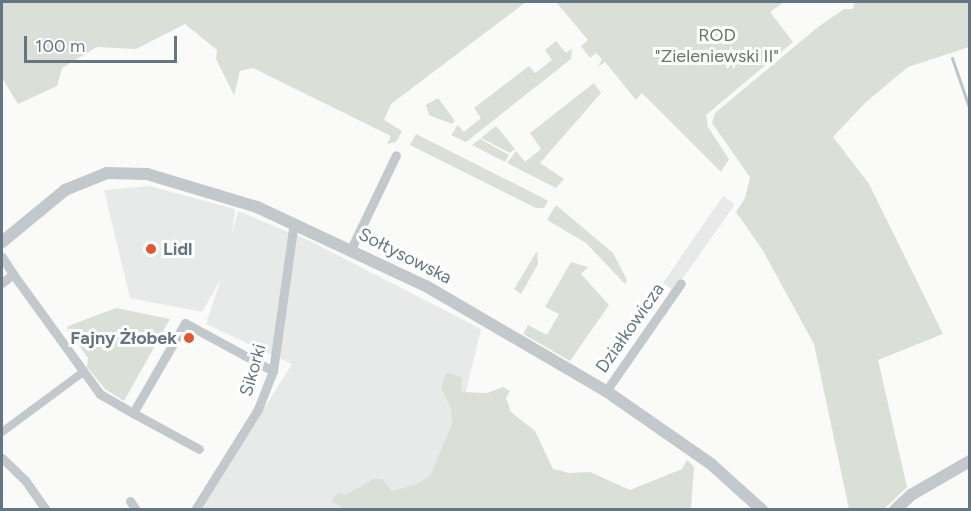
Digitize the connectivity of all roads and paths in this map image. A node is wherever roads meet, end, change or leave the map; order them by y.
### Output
1 (396, 155) dead end
2 (294, 222) junction
3 (2, 242) edge
4 (351, 249) junction
5 (2, 257) edge
6 (13, 274) junction
7 (2, 283) edge
8 (681, 283) dead end
9 (273, 371) junction
10 (83, 372) junction
11 (606, 391) junction
12 (134, 413) junction
13 (2, 432) edge
14 (199, 449) dead end
15 (2, 458) edge
16 (969, 460) edge
17 (130, 501) dead end
18 (46, 510) edge
19 (136, 510) edge
20 (195, 510) edge
21 (762, 510) edge
22 (896, 510) edge

1 - 4 street
2 - 3 street, Sołtysowska
2 - 4 street, Sołtysowska
2 - 9 street, Sikorki
4 - 11 street, Sołtysowska
5 - 6 street
6 - 7 street
6 - 10 street
8 - 11 street, Działkowicza
9 - 12 street
9 - 20 street, Sikorki
10 - 12 street
10 - 13 street
11 - 21 street, Sołtysowska
12 - 14 street
15 - 18 street
16 - 22 street
17 - 19 street

